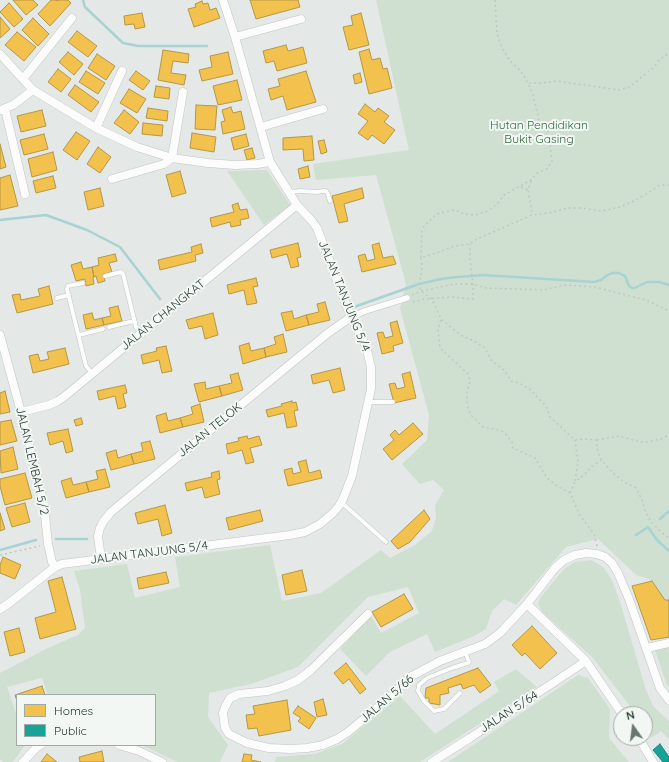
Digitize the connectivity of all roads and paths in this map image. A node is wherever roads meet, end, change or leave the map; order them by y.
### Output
1 (223, 0) edge
2 (494, 0) edge
3 (72, 18) dead end
4 (302, 18) dead end
5 (235, 37) junction
6 (669, 53) edge
7 (0, 54) edge
8 (122, 71) dead end
9 (23, 79) junction
10 (528, 83) junction
11 (33, 90) junction
12 (183, 92) dead end
13 (2, 109) edge
14 (323, 109) dead end
15 (96, 128) junction
16 (261, 128) junction
17 (172, 158) junction
18 (270, 162) junction
19 (112, 179) dead end
20 (531, 180) junction
21 (669, 185) edge
22 (520, 187) junction
23 (528, 190) junction
24 (289, 192) junction
25 (25, 194) dead end
26 (330, 201) dead end
27 (297, 205) junction
28 (532, 215) junction
29 (470, 244) junction
30 (421, 258) junction
31 (105, 276) dead end
32 (83, 282) dead end
33 (473, 284) junction
34 (421, 290) junction
35 (69, 295) junction
36 (57, 298) dead end
37 (407, 298) junction
38 (432, 299) junction
39 (669, 311) edge
40 (351, 317) junction
41 (441, 320) junction
42 (134, 321) junction
43 (109, 327) dead end
44 (103, 329) dead end
45 (140, 333) junction
46 (0, 335) edge
47 (79, 335) junction
48 (2, 353) edge
49 (92, 373) junction
50 (369, 402) junction
51 (393, 402) dead end
52 (21, 412) junction
53 (669, 435) edge
54 (575, 440) junction
55 (596, 440) junction
56 (602, 461) junction
57 (575, 482) junction
58 (570, 493) junction
59 (341, 502) junction
60 (669, 538) edge
61 (386, 542) dead end
62 (48, 544) junction
63 (597, 554) junction
64 (0, 555) edge
65 (101, 559) junction
66 (55, 567) junction
67 (527, 604) junction
68 (0, 608) edge
69 (368, 614) dead end
70 (669, 643) edge
71 (647, 648) junction
72 (465, 652) junction
73 (586, 661) junction
74 (460, 693) dead end
75 (669, 700) edge
76 (617, 706) edge
77 (39, 746) edge
78 (122, 746) edge
79 (644, 746) edge
80 (23, 762) edge
81 (162, 762) edge
82 (432, 762) edge
83 (653, 762) edge

1 - 5 street, JALAN TANJUNG 5/4
2 - 10 path
3 - 9 street
4 - 5 street
5 - 16 street, JALAN TANJUNG 5/4
6 - 10 path
7 - 9 street
8 - 15 street
9 - 11 street
10 - 20 path
11 - 13 street
11 - 15 street
12 - 17 street
13 - 25 street
14 - 16 street
15 - 17 street
16 - 18 street, JALAN TANJUNG 5/4
17 - 18 street
17 - 19 street
18 - 24 street, JALAN TANJUNG 5/4
20 - 22 path
20 - 23 path
21 - 28 path
22 - 23 path
22 - 30 path
23 - 28 path
24 - 26 lane
24 - 27 street, JALAN TANJUNG 5/4
27 - 40 street, JALAN TANJUNG 5/4
27 - 45 street, JALAN CHANGKAT
28 - 29 path
29 - 30 path
29 - 33 path
30 - 34 path
31 - 42 lane
32 - 35 lane
33 - 34 path
33 - 38 path
33 - 39 path
34 - 37 path
34 - 38 path
35 - 36 lane
35 - 47 lane
37 - 38 path
37 - 40 street
38 - 41 path
40 - 50 street, JALAN TANJUNG 5/4
40 - 65 street, JALAN TELOK
41 - 54 path
41 - 58 path
42 - 43 lane
42 - 45 lane
44 - 47 lane
45 - 49 street, JALAN CHANGKAT
46 - 48 street, JALAN LEMBAH 5/2
47 - 49 lane
48 - 52 street, JALAN LEMBAH 5/2
49 - 52 street, JALAN CHANGKAT
50 - 51 lane
50 - 59 street, JALAN TANJUNG 5/4
52 - 62 street, JALAN LEMBAH 5/2
53 - 55 path
54 - 55 path
54 - 57 path
55 - 56 path
56 - 57 path
56 - 60 path
57 - 58 path
58 - 63 path
59 - 61 lane
59 - 65 street, JALAN TANJUNG 5/4
62 - 64 path
62 - 66 street, JALAN LEMBAH 5/2
63 - 67 street, JALAN 5/66
63 - 71 street
65 - 66 street, JALAN TANJUNG 5/4
66 - 68 street
67 - 72 street, JALAN 5/66
67 - 73 street
69 - 72 street, JALAN 5/66
70 - 71 street
71 - 75 street
72 - 74 lane
73 - 76 street
73 - 82 street, JALAN 5/64
77 - 80 street
78 - 81 street
79 - 83 street

